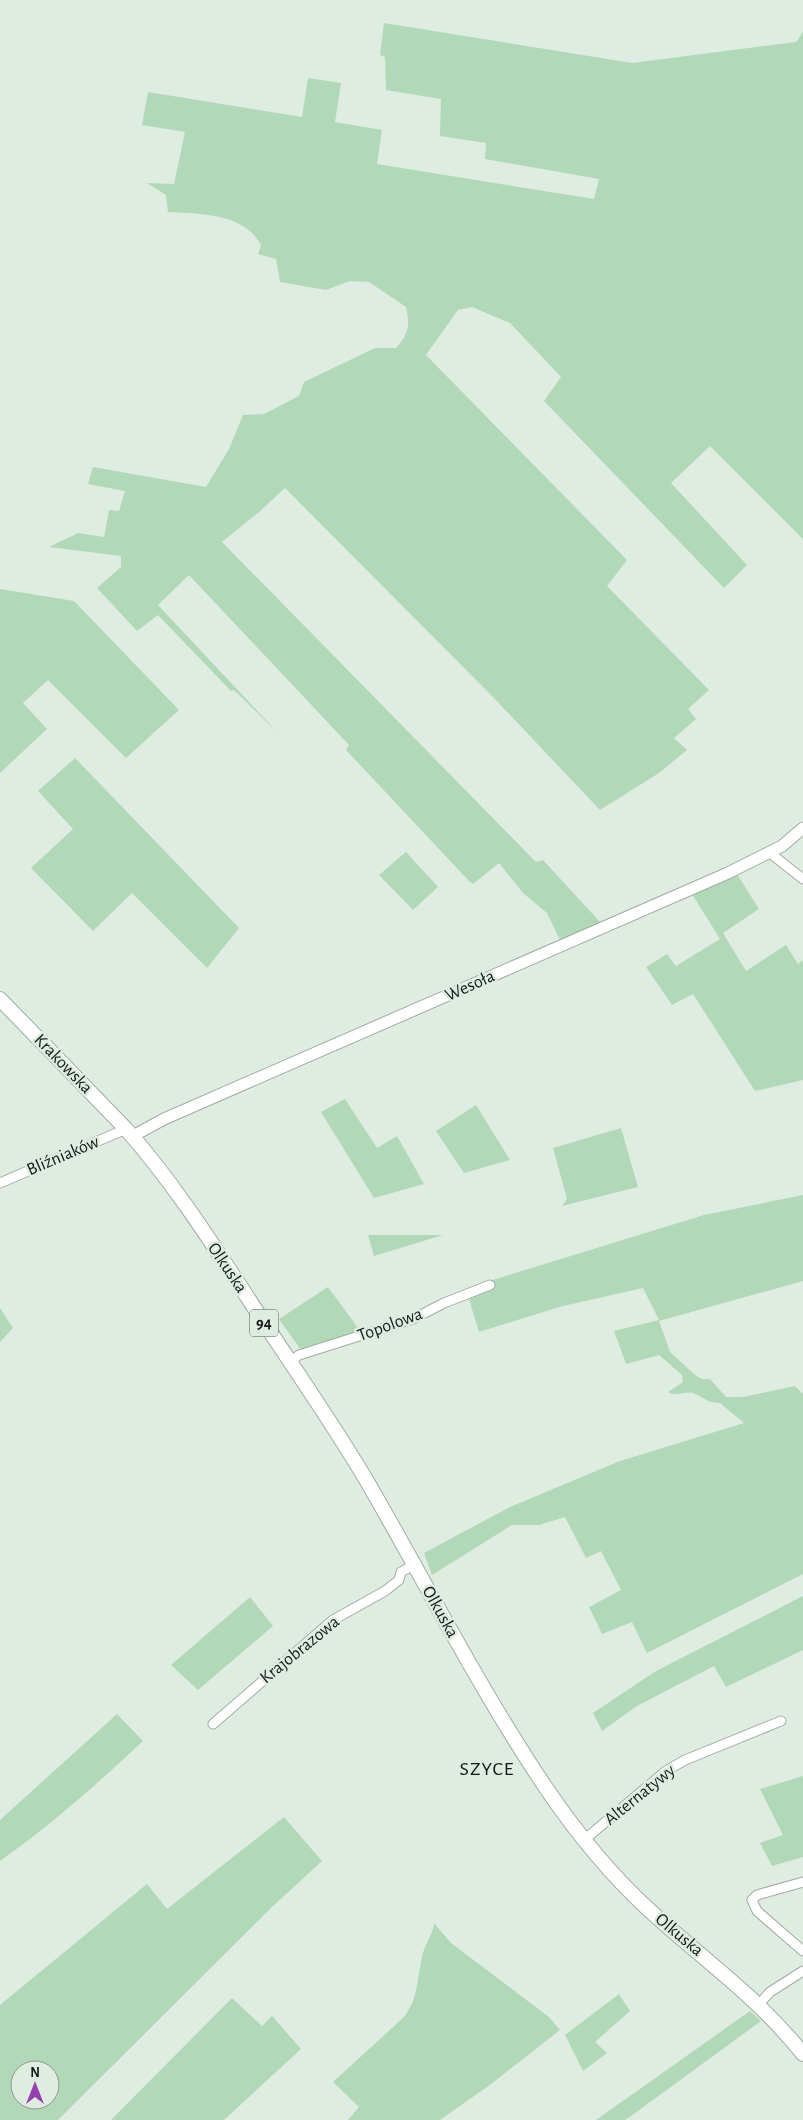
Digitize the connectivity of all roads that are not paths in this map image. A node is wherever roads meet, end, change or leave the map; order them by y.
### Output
1 (803, 828) edge
2 (770, 853) junction
3 (803, 879) edge
4 (0, 999) edge
5 (129, 1133) junction
6 (0, 1183) edge
7 (490, 1285) dead end
8 (290, 1362) junction
9 (414, 1566) junction
10 (782, 1721) dead end
11 (213, 1724) dead end
12 (584, 1840) junction
13 (803, 1882) edge
14 (803, 1951) edge
15 (803, 1971) edge
16 (759, 2004) junction
17 (803, 2054) edge

1 - 2 street, Wesoła
2 - 3 street
2 - 5 street, Wesoła
4 - 5 main road, Krakowska / 94
5 - 6 street, Bliźniaków
5 - 8 main road, Olkuska / 94
7 - 8 street, Topolowa
8 - 9 main road, Olkuska / 94
9 - 11 street, Krajobrazowa
9 - 12 main road, Olkuska / 94
10 - 12 street, Alternatywy
12 - 16 main road, Olkuska / 94
13 - 14 street
15 - 16 street
16 - 17 main road, Olkuska / 94

